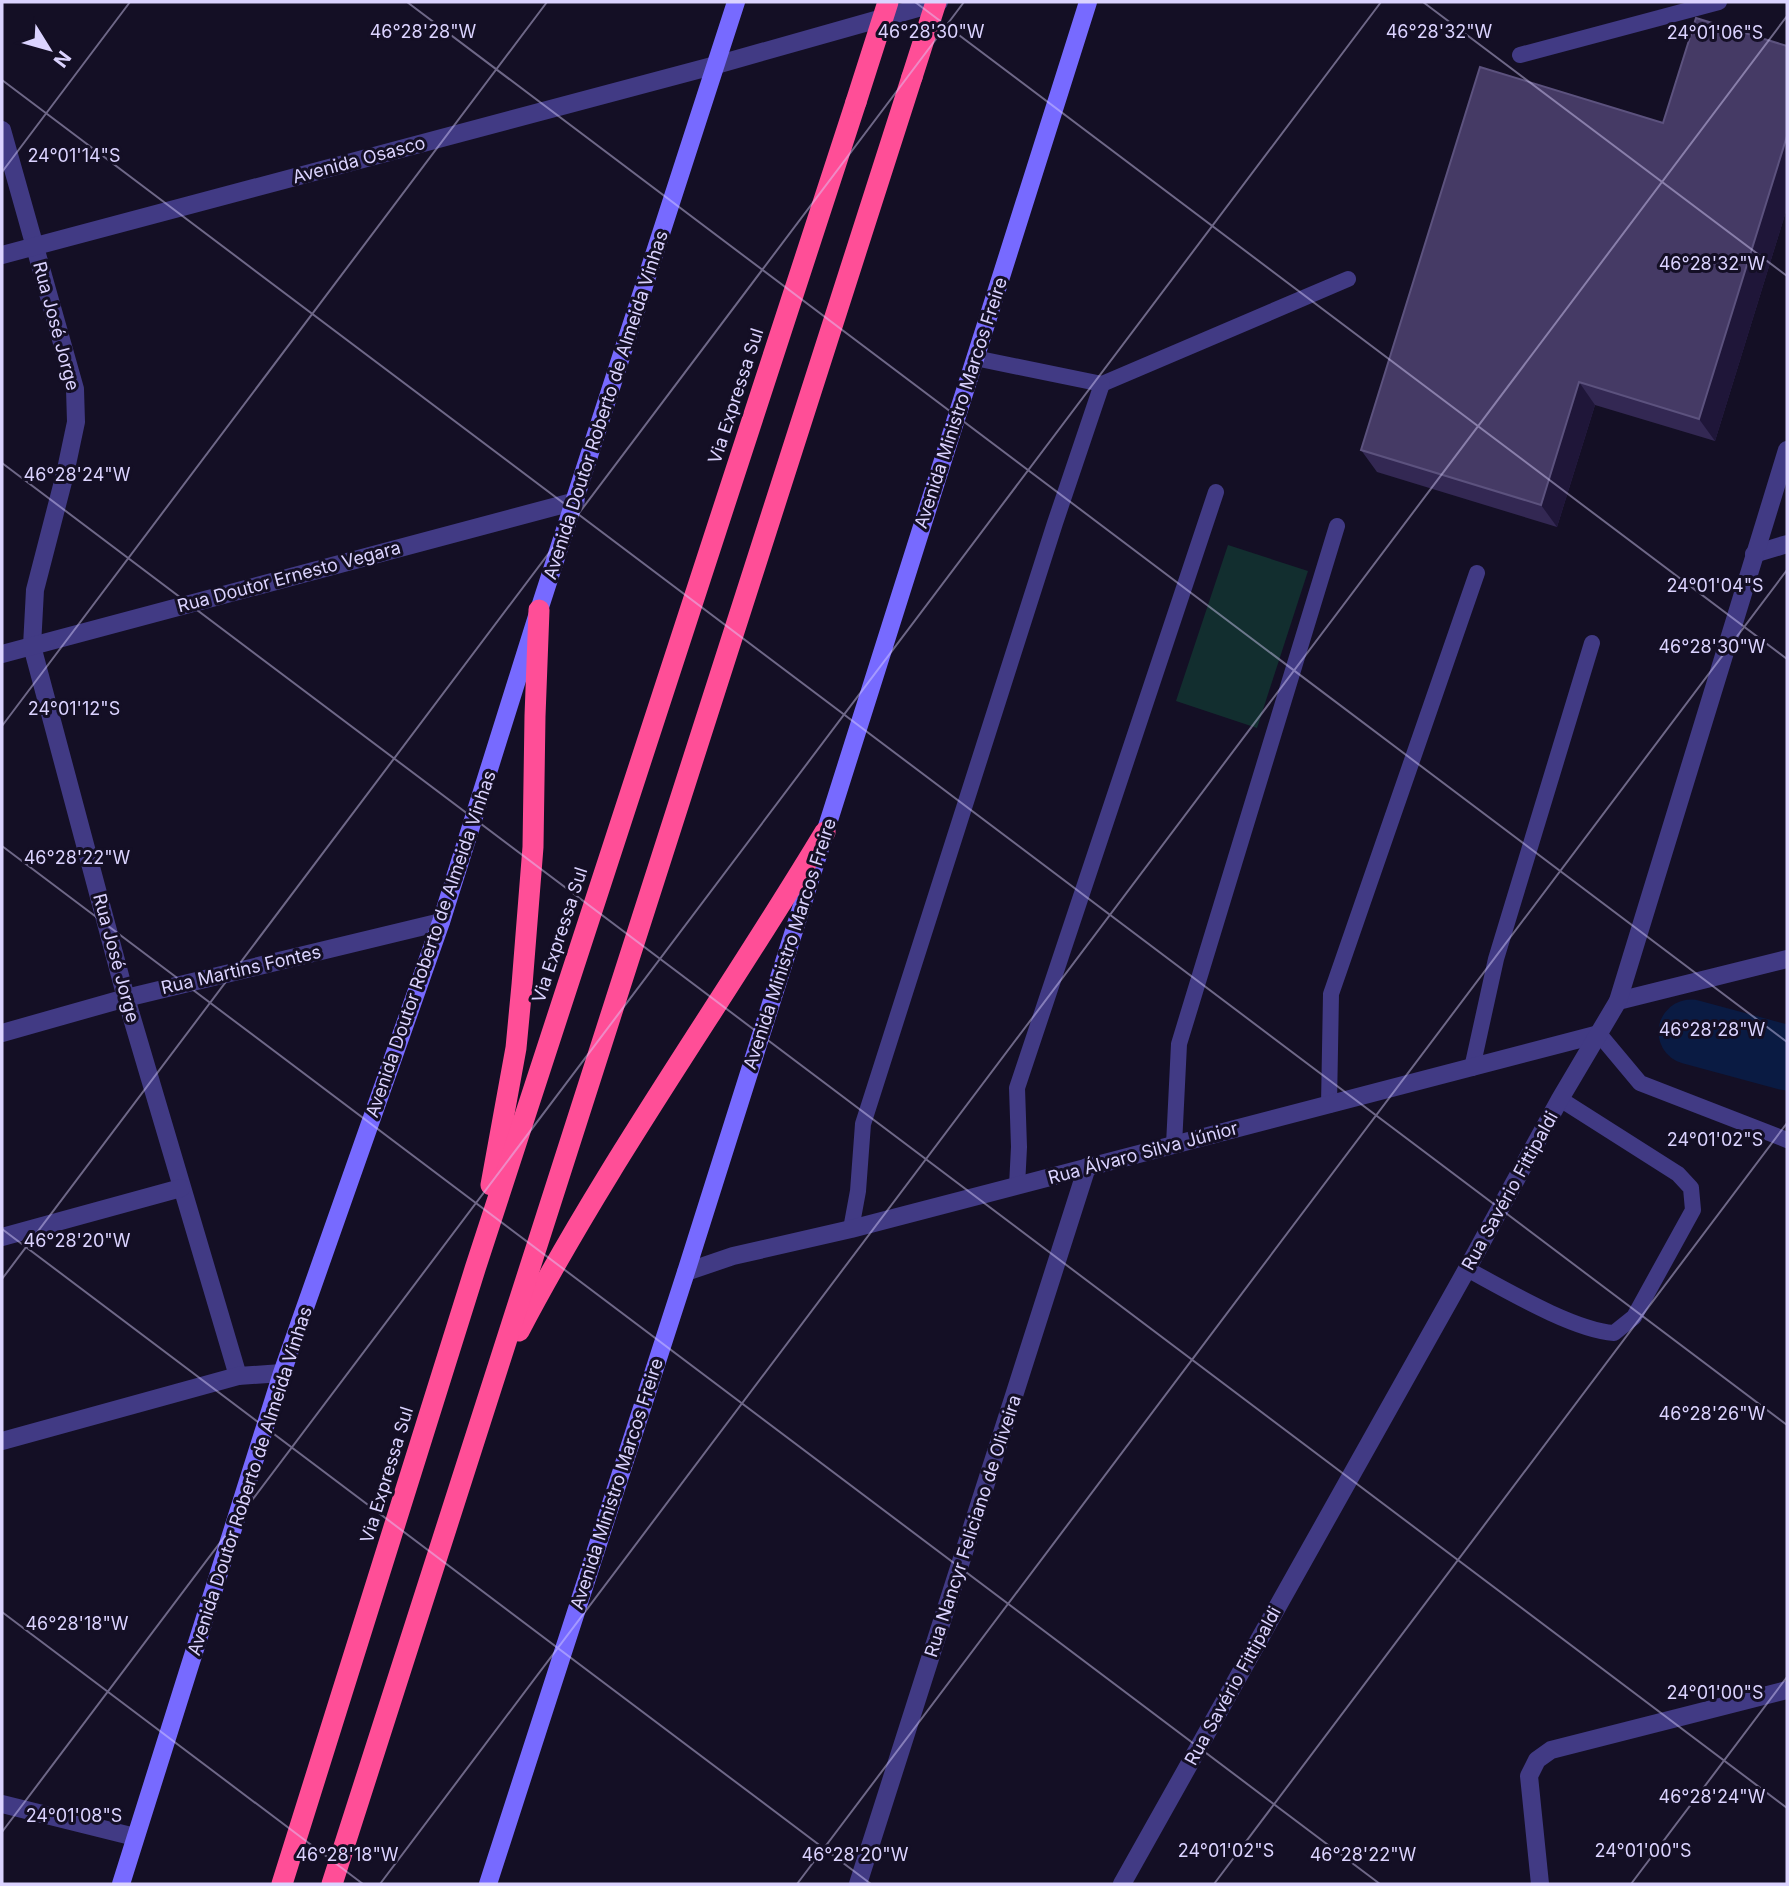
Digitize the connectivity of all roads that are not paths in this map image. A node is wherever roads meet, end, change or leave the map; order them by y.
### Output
1 (736, 2) edge
2 (888, 2) edge
3 (937, 2) edge
4 (1088, 2) edge
5 (1719, 2) edge
6 (1520, 55) dead end
7 (716, 65) junction
8 (2, 130) edge
9 (35, 247) junction
10 (2, 255) edge
11 (1348, 279) dead end
12 (975, 358) junction
13 (1102, 384) junction
14 (1787, 450) edge
15 (1216, 492) dead end
16 (576, 501) junction
17 (1337, 526) dead end
18 (1787, 544) edge
19 (1754, 554) junction
20 (1477, 573) dead end
21 (540, 610) junction
22 (1592, 643) dead end
23 (32, 646) junction
24 (2, 654) edge
25 (825, 832) junction
26 (442, 922) junction
27 (1787, 959) edge
28 (125, 998) junction
29 (1618, 1001) junction
30 (2, 1033) edge
31 (1599, 1034) junction
32 (1472, 1068) junction
33 (1560, 1099) junction
34 (1329, 1105) junction
35 (1787, 1140) edge
36 (1174, 1145) junction
37 (1087, 1167) junction
38 (1017, 1186) junction
39 (181, 1188) junction
40 (851, 1229) junction
41 (2, 1237) edge
42 (475, 1269) junction
43 (1467, 1269) junction
44 (686, 1272) junction
45 (282, 1374) junction
46 (239, 1376) junction
47 (492, 1382) junction
48 (2, 1441) edge
49 (1787, 1690) edge
50 (2, 1804) edge
51 (135, 1837) junction
52 (121, 1884) edge
53 (282, 1884) edge
54 (332, 1884) edge
55 (488, 1884) edge
56 (858, 1884) edge
57 (1122, 1884) edge
58 (1540, 1884) edge

1 - 7 main road, Avenida Doutor Roberto de Almeida Vinhas
2 - 42 highway, Via Expressa Sul, bridge
3 - 7 street, Avenida Osasco
3 - 47 highway, bridge
4 - 12 main road, Avenida Ministro Marcos Freire
5 - 6 lane
7 - 9 street, Avenida Osasco
7 - 16 main road, Avenida Doutor Roberto de Almeida Vinhas
8 - 9 street, Rua José Jorge
9 - 10 street, Avenida Osasco
9 - 23 street, Rua José Jorge
11 - 13 lane
12 - 13 lane
12 - 25 main road, Avenida Ministro Marcos Freire
13 - 40 lane
14 - 19 street, Rua Savério Fittipaldi
15 - 38 lane
16 - 21 main road, Avenida Doutor Roberto de Almeida Vinhas
16 - 23 street, Rua Doutor Ernesto Vegara
17 - 36 lane
18 - 19 street
19 - 29 street, Rua Savério Fittipaldi
20 - 34 lane
21 - 26 main road, Avenida Doutor Roberto de Almeida Vinhas
21 - 42 highway
22 - 32 lane
23 - 24 street, Rua Doutor Ernesto Vegara
23 - 28 street, Rua José Jorge
25 - 44 main road, Avenida Ministro Marcos Freire
25 - 47 highway
26 - 28 street, Rua Martins Fontes
26 - 45 main road, Avenida Doutor Roberto de Almeida Vinhas
27 - 29 street
28 - 30 street, Rua Martins Fontes
28 - 39 street, Rua José Jorge
29 - 31 street, Rua Savério Fittipaldi
31 - 32 street, Rua Álvaro Silva Júnior
31 - 33 street, Rua Savério Fittipaldi
31 - 35 lane
32 - 34 street, Rua Álvaro Silva Júnior
33 - 43 street, Rua Savério Fittipaldi
33 - 43 lane
34 - 36 street, Rua Álvaro Silva Júnior
36 - 37 street, Rua Álvaro Silva Júnior
37 - 38 street, Rua Álvaro Silva Júnior
37 - 56 street, Rua Nancyr Feliciano de Oliveira
38 - 40 street, Rua Álvaro Silva Júnior
39 - 41 street
39 - 46 street, Rua José Jorge
40 - 44 street, Rua Álvaro Silva Júnior
42 - 53 highway, Via Expressa Sul
43 - 57 street, Rua Savério Fittipaldi
44 - 55 main road, Avenida Ministro Marcos Freire
45 - 46 street
45 - 51 main road, Avenida Doutor Roberto de Almeida Vinhas
46 - 48 street
47 - 54 highway
49 - 58 street
50 - 51 street
51 - 52 main road, Avenida Doutor Roberto de Almeida Vinhas

